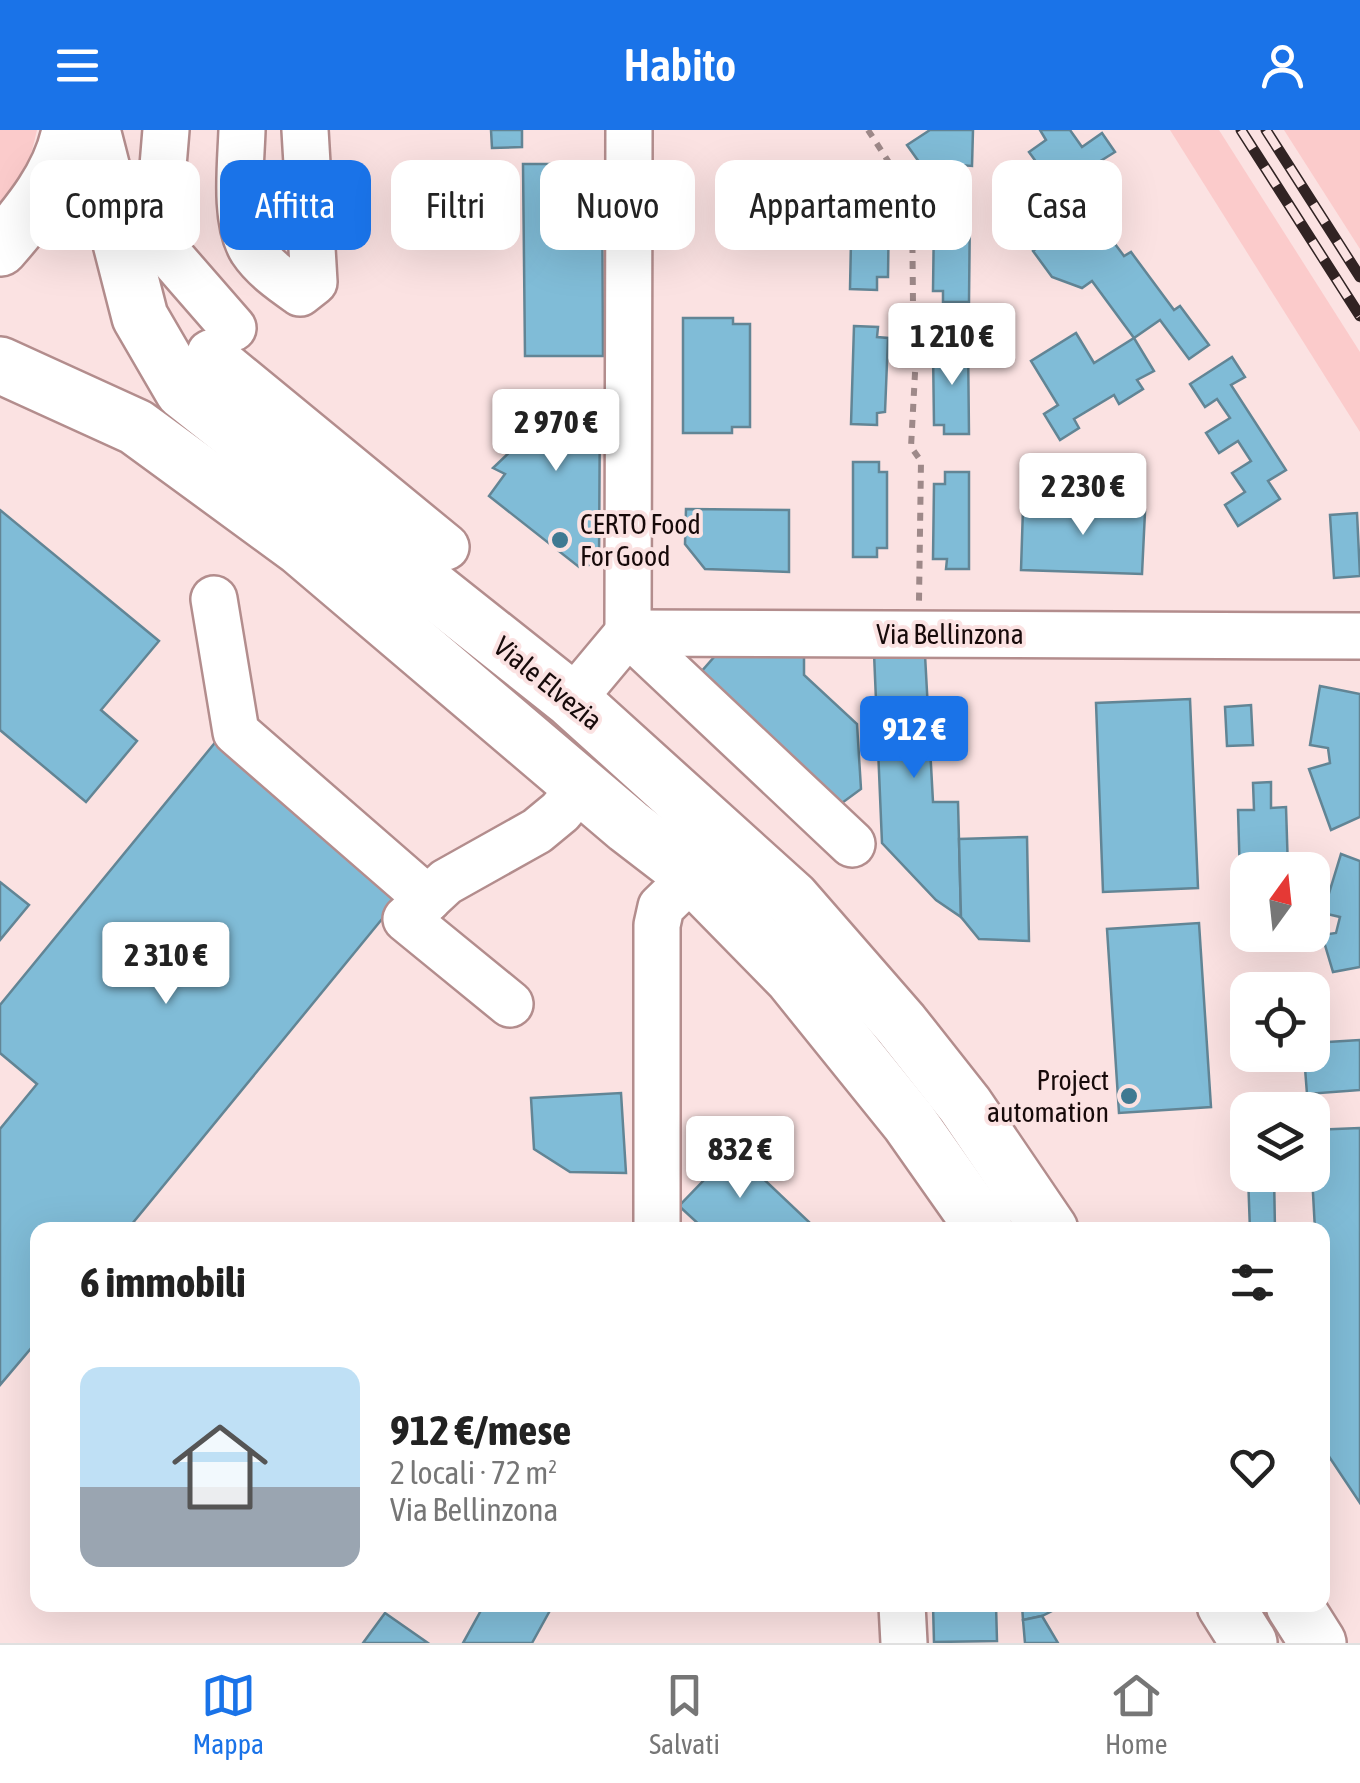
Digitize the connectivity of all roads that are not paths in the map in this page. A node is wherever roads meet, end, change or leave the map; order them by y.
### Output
1 (70, 130) edge
2 (92, 130) edge
3 (166, 130) edge
4 (242, 130) edge
5 (305, 130) edge
6 (629, 130) edge
7 (0, 248) edge
8 (278, 278) junction
9 (206, 352) junction
10 (8, 375) edge
11 (446, 546) dead end
12 (214, 599) dead end
13 (628, 632) junction
14 (1360, 636) edge
15 (572, 700) junction
16 (584, 785) junction
17 (852, 844) dead end
18 (694, 876) junction
19 (428, 898) junction
20 (510, 1004) dead end
21 (657, 1222) edge
22 (979, 1222) edge
23 (1045, 1222) edge
24 (902, 1612) edge
25 (1229, 1612) edge
26 (1298, 1612) edge
27 (904, 1643) edge
28 (1248, 1643) edge
29 (1318, 1643) edge

1 - 7 main road
2 - 9 main road, Viale Elvezia
3 - 9 street
4 - 8 street
5 - 8 street
6 - 13 street
8 - 9 street
9 - 11 street
9 - 15 main road, Viale Elvezia
10 - 16 main road, Viale Elvezia
12 - 19 street
13 - 14 street, Via Bellinzona
13 - 15 street
13 - 17 street
15 - 23 main road, Viale Elvezia
16 - 18 main road, Viale Elvezia
16 - 19 street
18 - 21 street
18 - 22 main road, Viale Elvezia
19 - 20 street
24 - 27 street
25 - 28 main road
26 - 29 main road

